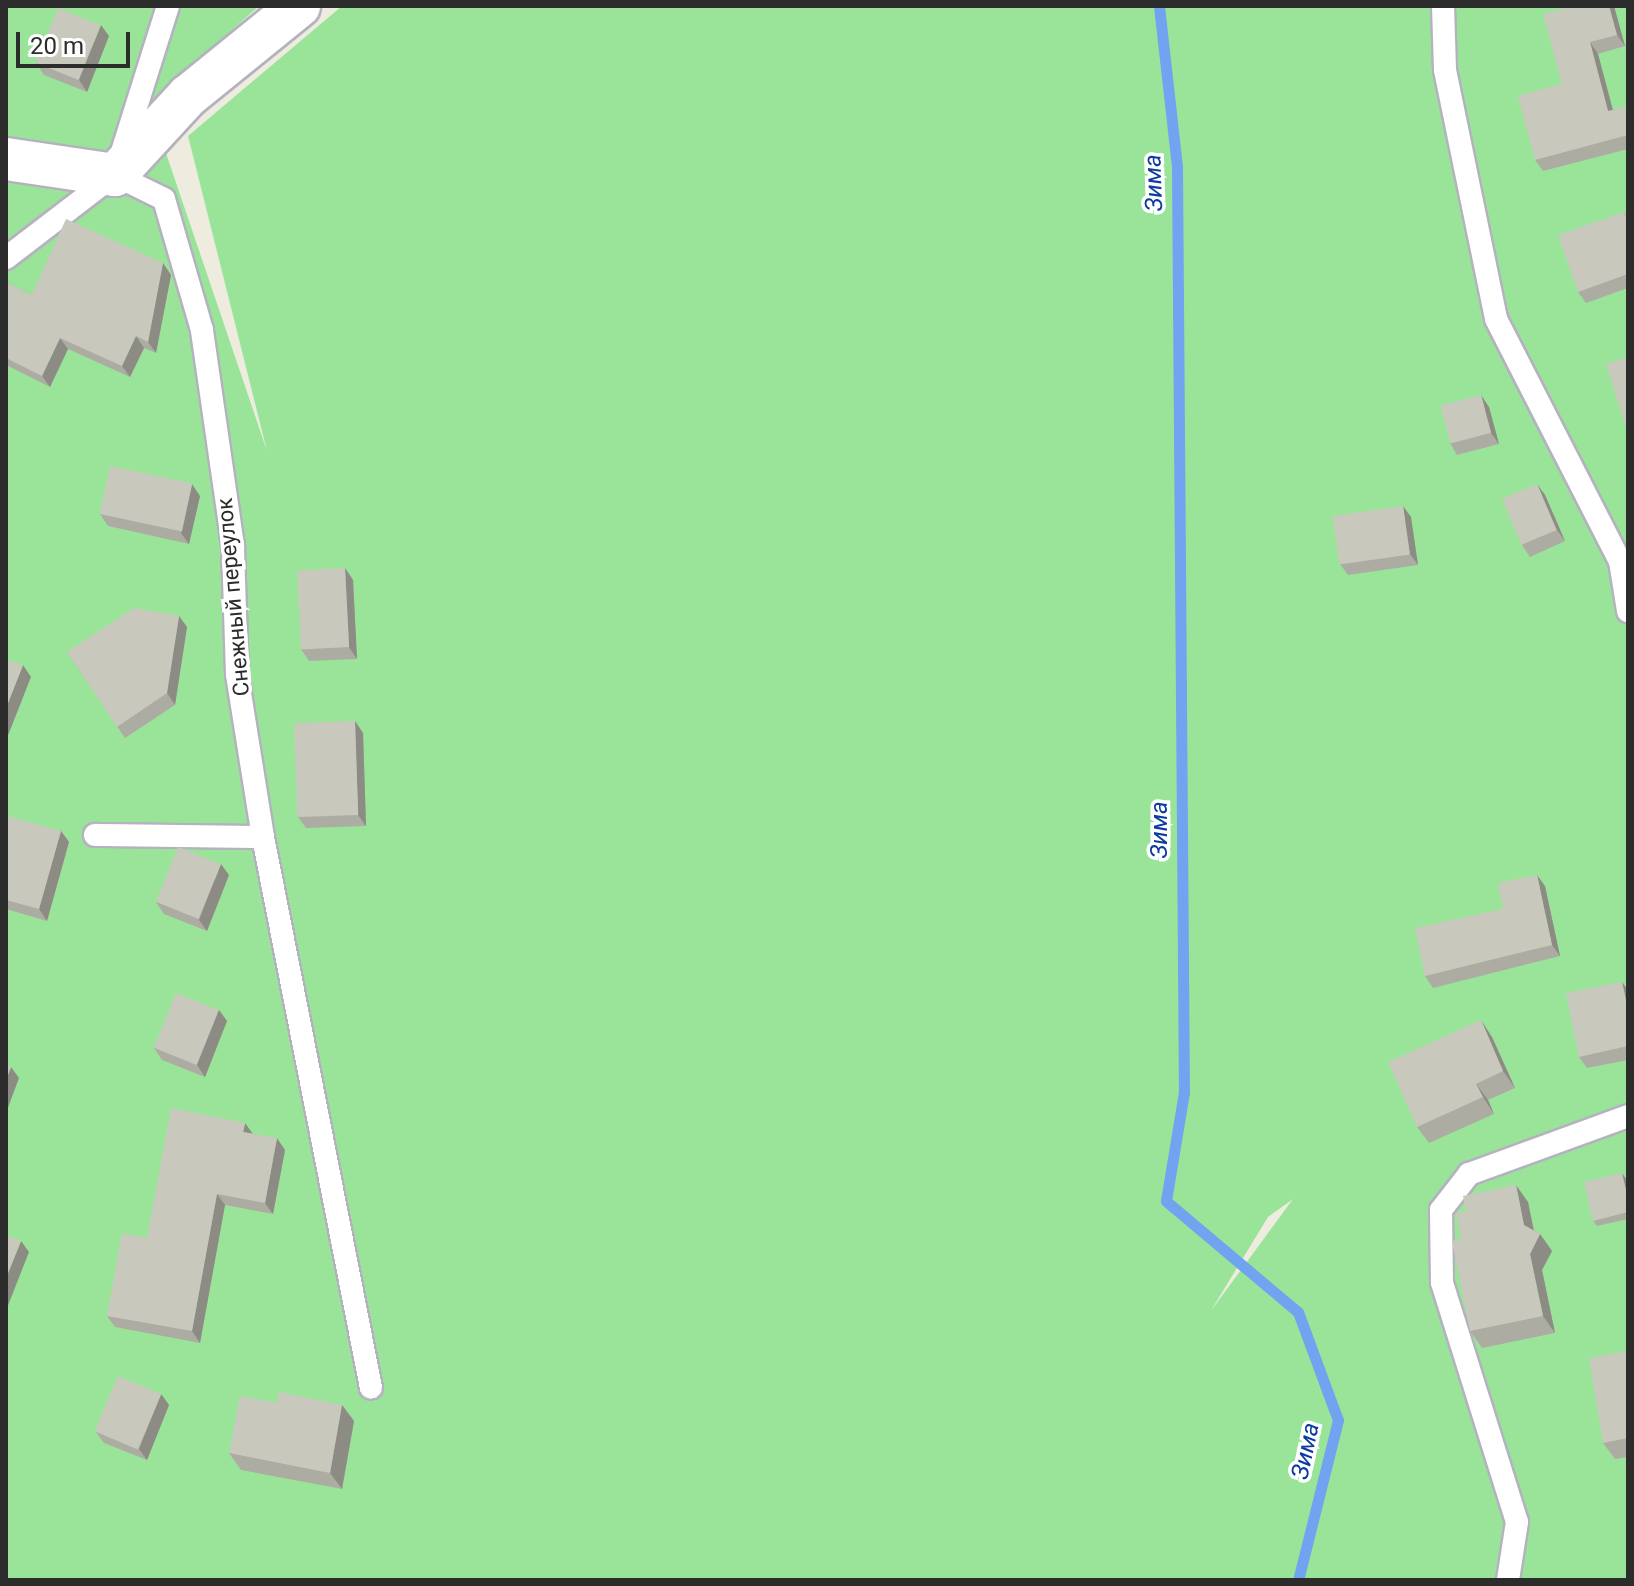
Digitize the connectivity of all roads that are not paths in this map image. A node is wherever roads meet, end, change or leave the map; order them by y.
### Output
1 (168, 6) edge
2 (299, 6) edge
3 (1443, 6) edge
4 (6, 159) edge
5 (115, 175) junction
6 (6, 258) edge
7 (1628, 611) edge
8 (95, 835) dead end
9 (263, 837) junction
10 (1628, 1116) edge
11 (371, 1388) dead end
12 (1508, 1580) edge

1 - 5 lane
2 - 5 street
3 - 7 lane
4 - 5 street
5 - 6 lane
5 - 9 lane, Снежный переулок
8 - 9 lane
9 - 11 lane, Снежный переулок
10 - 12 lane

